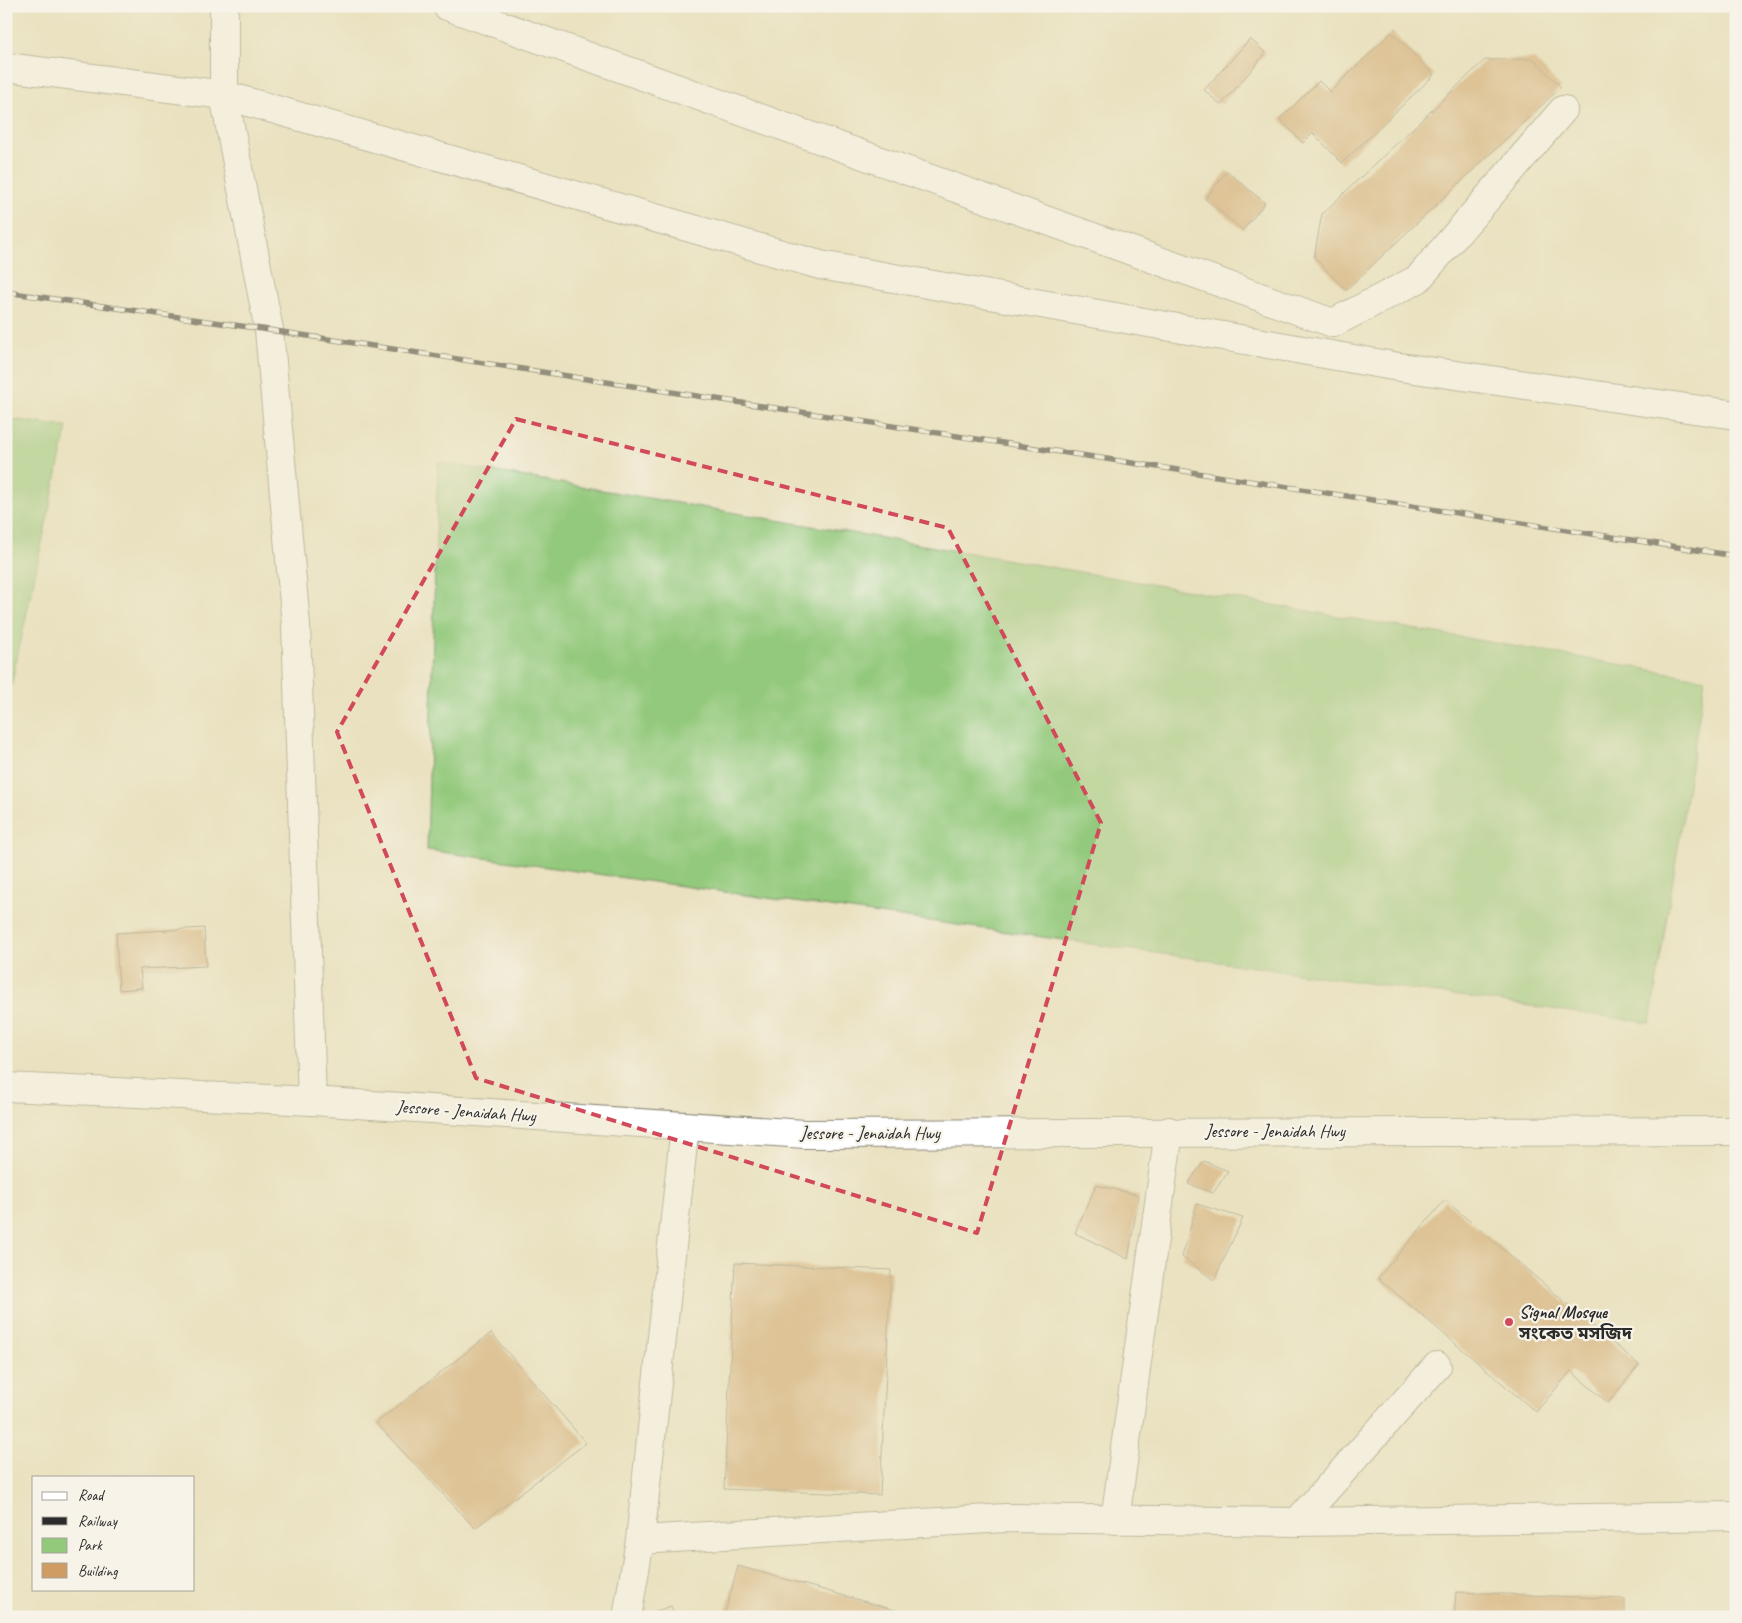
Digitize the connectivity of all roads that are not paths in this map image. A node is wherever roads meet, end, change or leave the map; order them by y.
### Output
1 (224, 6) edge
2 (447, 6) edge
3 (6, 67) edge
4 (224, 95) junction
5 (1563, 110) dead end
6 (1736, 416) edge
7 (6, 1087) edge
8 (312, 1100) junction
9 (685, 1126) junction
10 (1169, 1131) junction
11 (1736, 1131) edge
12 (1436, 1366) dead end
13 (1736, 1516) edge
14 (1115, 1520) junction
15 (1297, 1522) junction
16 (640, 1540) junction
17 (627, 1617) edge

1 - 4 main road
2 - 5 main road
3 - 4 main road
4 - 6 main road
4 - 8 main road
7 - 8 main road, Jessore - Jenaidah Hwy
8 - 9 main road, Jessore - Jenaidah Hwy
9 - 10 main road, Jessore - Jenaidah Hwy
9 - 16 main road
10 - 11 main road, Jessore - Jenaidah Hwy
10 - 14 main road
12 - 15 main road
13 - 15 main road
14 - 15 main road
14 - 16 main road
16 - 17 main road

